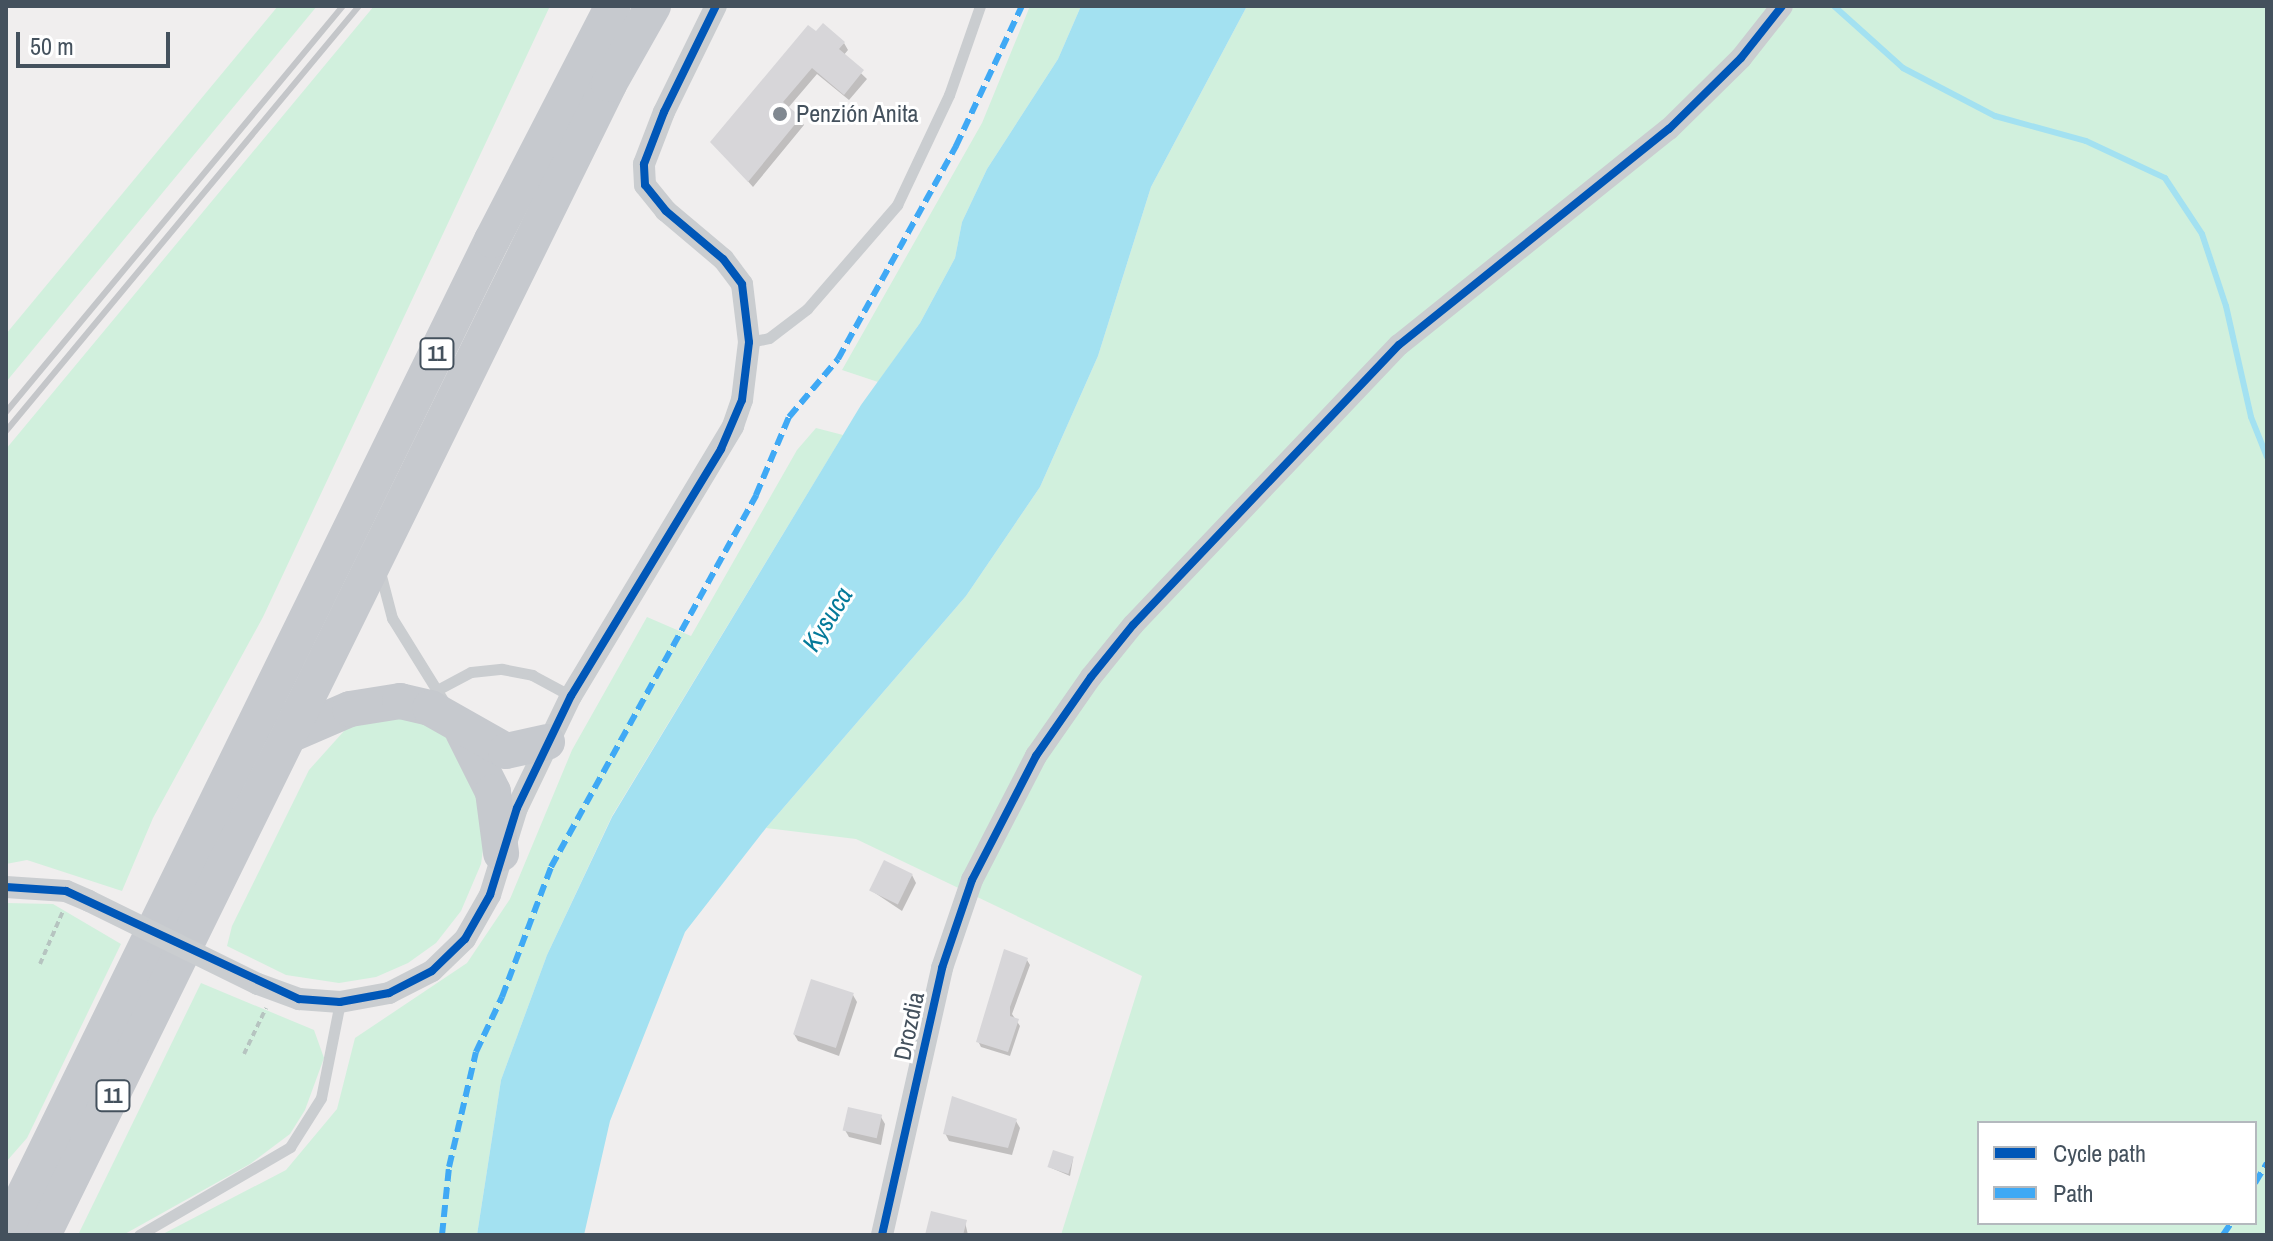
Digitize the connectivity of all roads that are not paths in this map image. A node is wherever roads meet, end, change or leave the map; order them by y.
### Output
1 (613, 6) edge
2 (653, 6) edge
3 (716, 6) edge
4 (980, 6) edge
5 (1782, 6) edge
6 (749, 342) junction
7 (378, 556) junction
8 (437, 690) junction
9 (571, 696) junction
10 (462, 730) junction
11 (292, 734) junction
12 (547, 742) junction
13 (501, 853) junction
14 (6, 887) edge
15 (340, 1002) junction
16 (49, 1149) junction
17 (6, 1174) edge
18 (6, 1232) edge
19 (43, 1235) edge
20 (139, 1235) edge
21 (882, 1235) edge

1 - 16 main road, 11
2 - 7 main road, 11
3 - 6 street
4 - 6 lane
5 - 21 street, Drozdia
6 - 9 street
7 - 8 lane
7 - 11 main road, 11
8 - 9 lane
8 - 10 lane
9 - 12 street
10 - 11 main road
10 - 12 main road
10 - 13 main road
11 - 19 main road, 11
12 - 13 street
13 - 15 street
14 - 15 street, bridge
15 - 20 lane
16 - 17 main road
16 - 18 main road, 11

